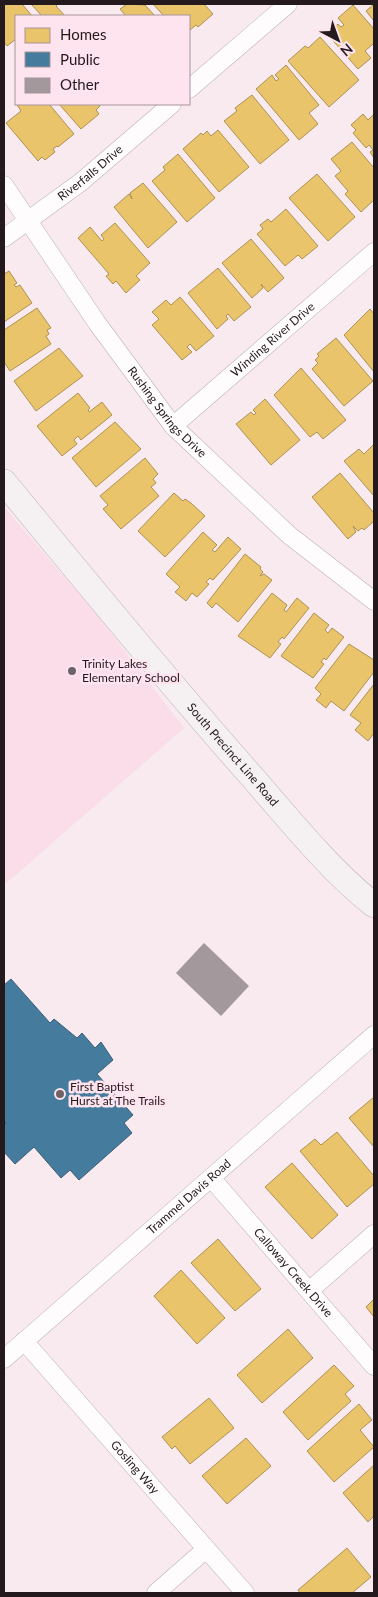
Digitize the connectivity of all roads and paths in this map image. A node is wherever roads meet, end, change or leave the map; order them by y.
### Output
1 (288, 4) edge
2 (190, 88) edge
3 (171, 105) edge
4 (4, 185) edge
5 (28, 221) junction
6 (4, 238) edge
7 (374, 252) edge
8 (174, 426) junction
9 (4, 482) edge
10 (372, 595) edge
11 (374, 904) edge
12 (374, 1035) edge
13 (212, 1179) junction
14 (374, 1234) edge
15 (309, 1291) junction
16 (24, 1342) junction
17 (4, 1359) edge
18 (374, 1366) edge
19 (206, 1549) junction
20 (156, 1593) edge
21 (245, 1593) edge

1 - 2 street
3 - 5 street, Riverfalls Drive
4 - 5 street, Rushing Springs Drive
5 - 6 street, Riverfalls Drive
5 - 8 street, Rushing Springs Drive
7 - 8 street, Winding River Drive
8 - 10 street, Rushing Springs Drive
9 - 11 main road, South Precinct Line Road
12 - 13 street, Trammel Davis Road
13 - 15 street, Calloway Creek Drive
13 - 16 street, Trammel Davis Road
14 - 15 street
15 - 18 street, Calloway Creek Drive
16 - 17 street, Trammel Davis Road
16 - 19 street, Gosling Way
19 - 20 street
19 - 21 street, Gosling Way

